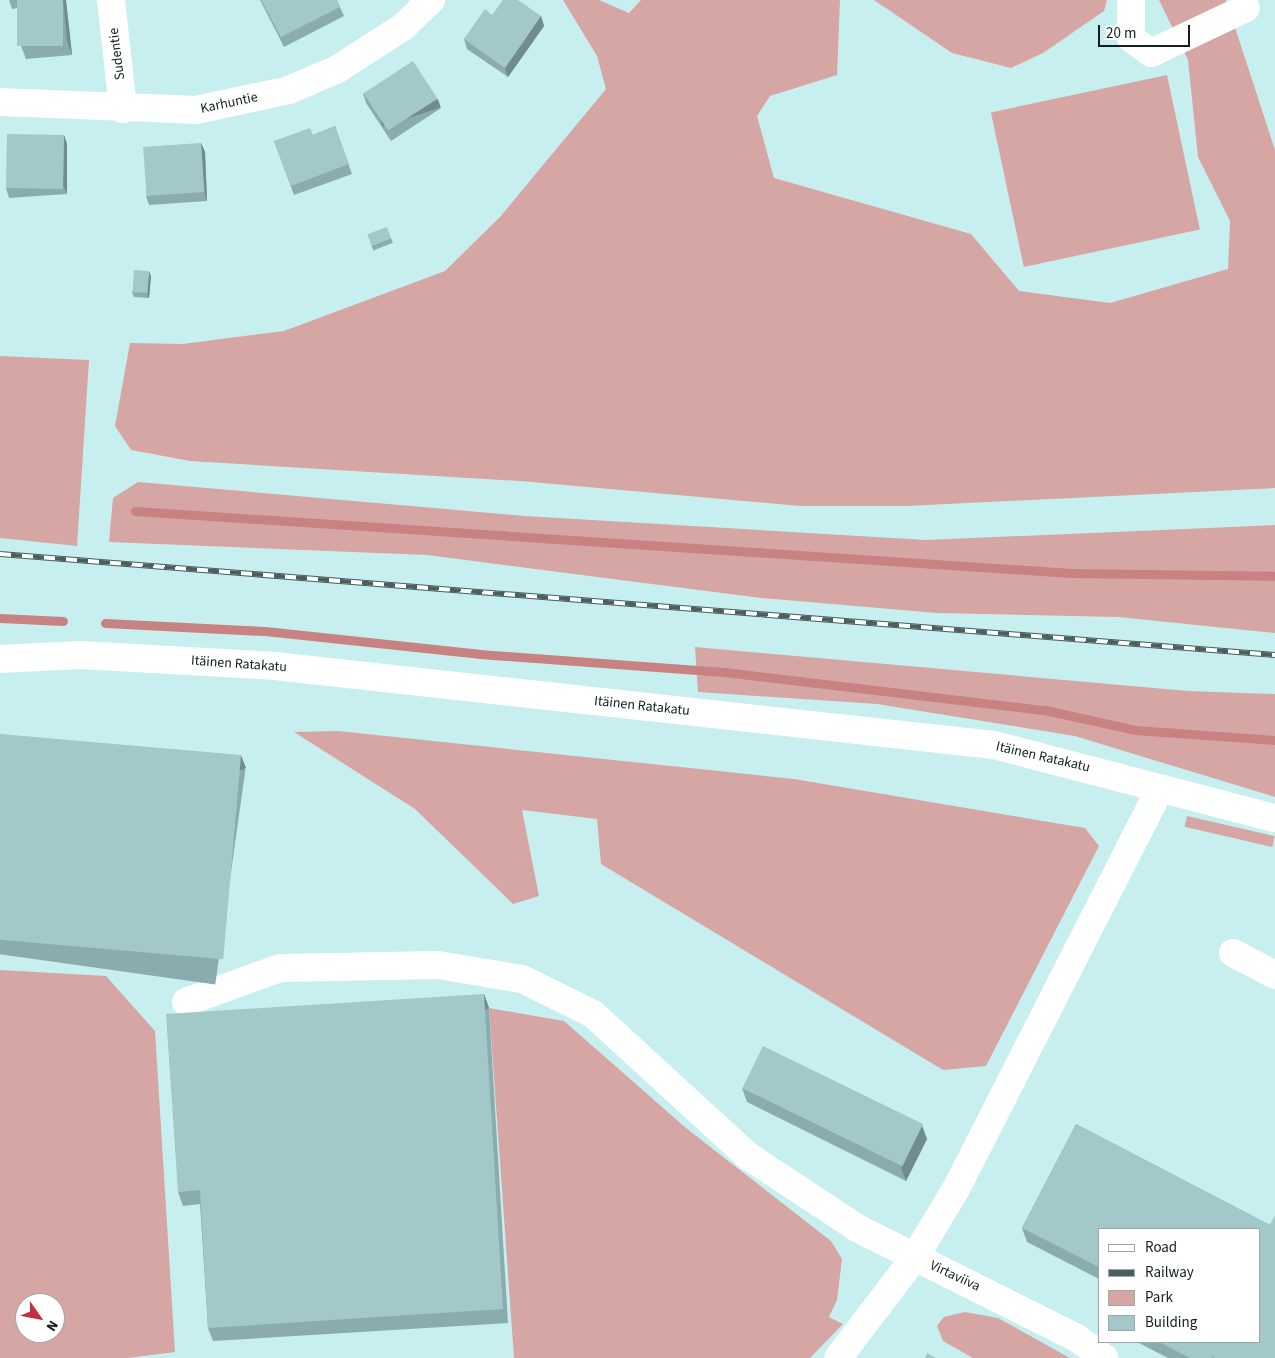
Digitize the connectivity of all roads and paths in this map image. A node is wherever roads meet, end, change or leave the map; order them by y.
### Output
1 (111, 0) edge
2 (430, 0) edge
3 (1131, 0) edge
4 (1246, 8) dead end
5 (0, 102) edge
6 (123, 109) junction
7 (0, 659) edge
8 (1160, 788) junction
9 (1275, 818) edge
10 (1233, 953) dead end
11 (1275, 975) edge
12 (186, 1002) dead end
13 (915, 1257) junction
14 (838, 1358) edge
15 (1105, 1358) edge

1 - 6 street, Sudentie
2 - 6 street, Karhuntie
3 - 4 street
5 - 6 street, Karhuntie
7 - 8 street, Itäinen Ratakatu
8 - 9 street, Itäinen Ratakatu
8 - 13 street
10 - 11 street
12 - 13 street
13 - 14 street, Virtaviiva
13 - 15 street, Virtaviiva

